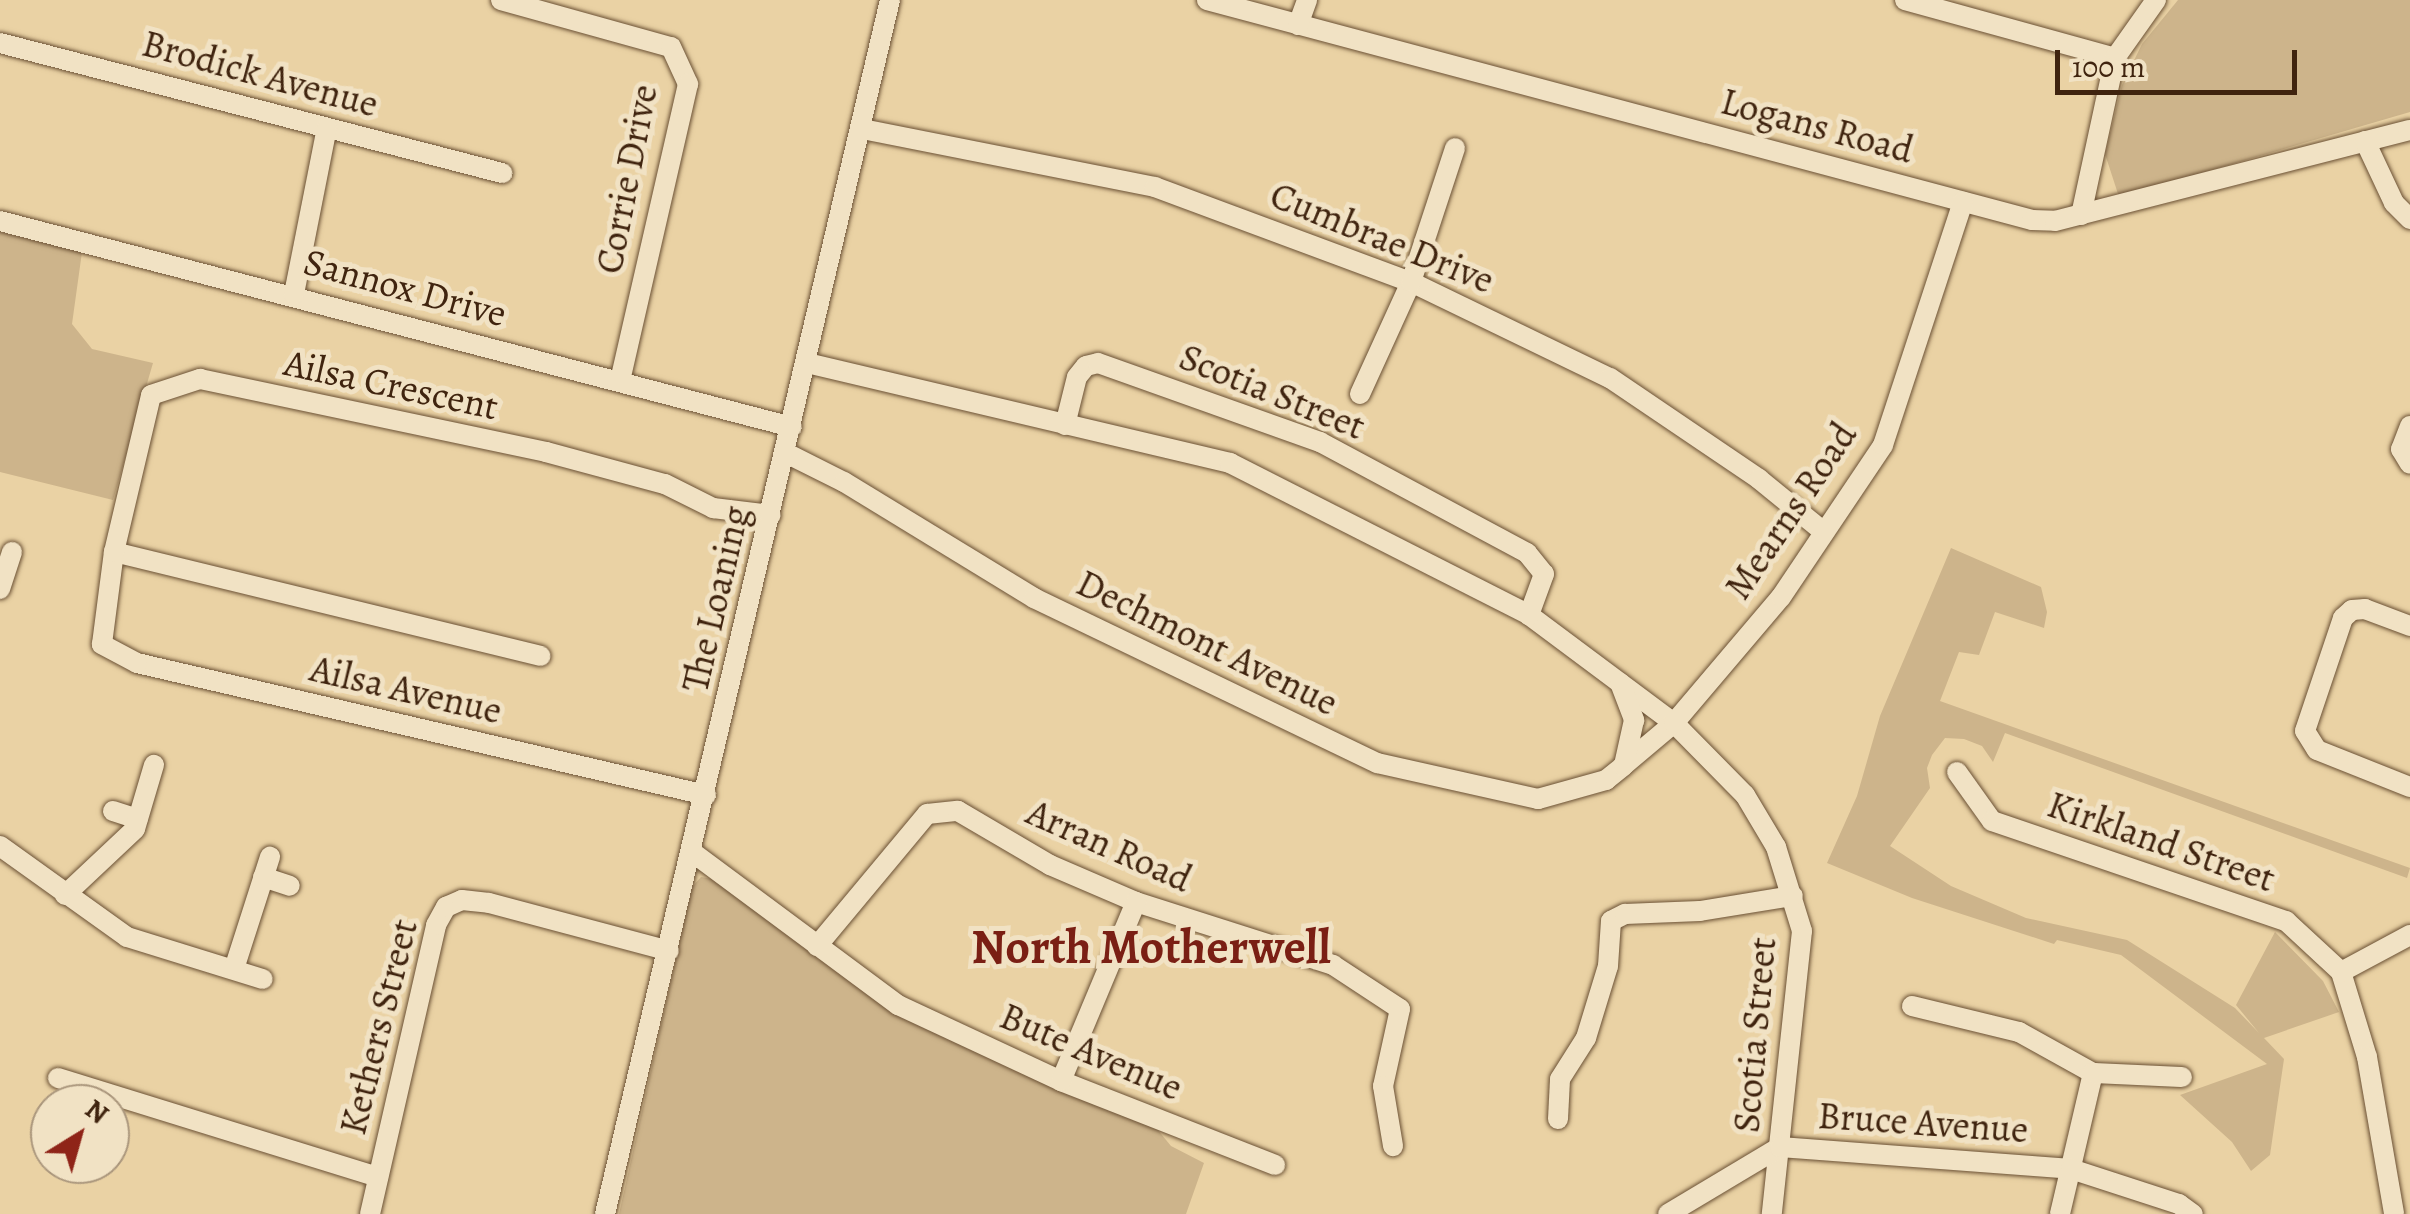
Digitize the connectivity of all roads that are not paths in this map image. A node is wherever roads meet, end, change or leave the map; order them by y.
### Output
1 (890, 0) edge
2 (1207, 0) edge
3 (1307, 0) edge
4 (1905, 0) edge
5 (2156, 0) edge
6 (512, 1) edge
7 (1929, 3) edge
8 (1298, 25) junction
9 (0, 43) edge
10 (2115, 58) junction
11 (327, 128) junction
12 (862, 130) junction
13 (2410, 130) edge
14 (2366, 141) junction
15 (1455, 148) dead end
16 (502, 173) dead end
17 (1963, 202) junction
18 (2081, 215) junction
19 (2410, 219) edge
20 (0, 221) edge
21 (1411, 282) junction
22 (294, 294) junction
23 (807, 363) junction
24 (620, 381) junction
25 (1360, 394) dead end
26 (1066, 425) junction
27 (2410, 426) edge
28 (792, 427) junction
29 (786, 453) junction
30 (2410, 464) edge
31 (772, 515) junction
32 (1824, 532) junction
33 (12, 552) dead end
34 (114, 552) junction
35 (0, 589) edge
36 (1529, 616) junction
37 (2410, 626) edge
38 (100, 635) joint
39 (540, 656) dead end
40 (1617, 677) junction
41 (1674, 723) junction
42 (154, 766) dead end
43 (1624, 766) junction
44 (1957, 772) dead end
45 (2410, 787) edge
46 (706, 796) junction
47 (112, 811) dead end
48 (138, 820) junction
49 (0, 846) edge
50 (692, 852) junction
51 (290, 886) dead end
52 (65, 894) junction
53 (1793, 896) junction
54 (1136, 902) junction
55 (2410, 935) edge
56 (818, 946) junction
57 (669, 951) junction
58 (234, 969) junction
59 (2341, 972) junction
60 (263, 979) dead end
61 (1912, 1006) dead end
62 (2093, 1073) junction
63 (2182, 1077) dead end
64 (58, 1078) dead end
65 (1061, 1082) junction
66 (1558, 1119) dead end
67 (1393, 1146) dead end
68 (1780, 1147) junction
69 (1275, 1164) dead end
70 (2070, 1169) junction
71 (378, 1177) junction
72 (370, 1214) edge
73 (605, 1214) edge
74 (1668, 1214) edge
75 (1772, 1214) edge
76 (2060, 1214) edge
77 (2194, 1214) edge
78 (2394, 1214) edge

1 - 12 street, The Loaning
2 - 8 street, Logans Road
3 - 8 street
4 - 7 street
5 - 10 street
6 - 24 street, Corrie Drive
7 - 10 street
8 - 17 street, Logans Road
9 - 11 street, Brodick Avenue
10 - 18 street
11 - 16 street, Brodick Avenue
11 - 22 street
12 - 21 street, Cumbrae Drive
12 - 23 street, The Loaning
13 - 14 street, Logans Road
14 - 18 street, Logans Road
14 - 19 street
15 - 21 street
17 - 18 street, Logans Road
17 - 32 street, Mearns Road
20 - 22 street, Sannox Drive
21 - 25 street
21 - 32 street, Cumbrae Drive
22 - 24 street, Sannox Drive
23 - 26 street, Scotia Street
23 - 28 street, The Loaning
24 - 28 street, Sannox Drive
26 - 36 street, Scotia Street
26 - 36 street, Scotia Street
27 - 30 street
28 - 29 street, The Loaning
29 - 31 street, The Loaning
29 - 43 street, Dechmont Avenue
31 - 34 street, Ailsa Crescent
31 - 46 street, The Loaning
32 - 41 street, Mearns Road
33 - 35 street
34 - 38 street, Ailsa Crescent
34 - 39 street
36 - 40 street, Scotia Street
37 - 45 street
38 - 46 street, Ailsa Avenue
40 - 41 street, Scotia Street
40 - 43 street
41 - 43 street, Dechmont Avenue
41 - 53 street, Scotia Street
42 - 48 street
44 - 59 street, Kirkland Street
46 - 50 street, The Loaning
47 - 48 street
48 - 52 street
49 - 52 street
50 - 56 street, Bute Avenue
50 - 57 street, The Loaning
51 - 58 street
52 - 58 street
53 - 66 street
53 - 68 street, Scotia Street
54 - 56 street, Arran Road
54 - 65 street
54 - 67 street, Arran Road
55 - 59 street
56 - 65 street, Bute Avenue
57 - 71 street, Kethers Street
57 - 73 street, The Loaning
58 - 60 street
59 - 78 street
61 - 62 street
62 - 63 street
62 - 70 street
64 - 71 street
65 - 69 street, Bute Avenue
68 - 70 street, Bruce Avenue
68 - 74 street, Bruce Avenue
68 - 75 street, Scotia Street
70 - 76 street
70 - 77 street, Bruce Avenue
71 - 72 street, Kethers Street

